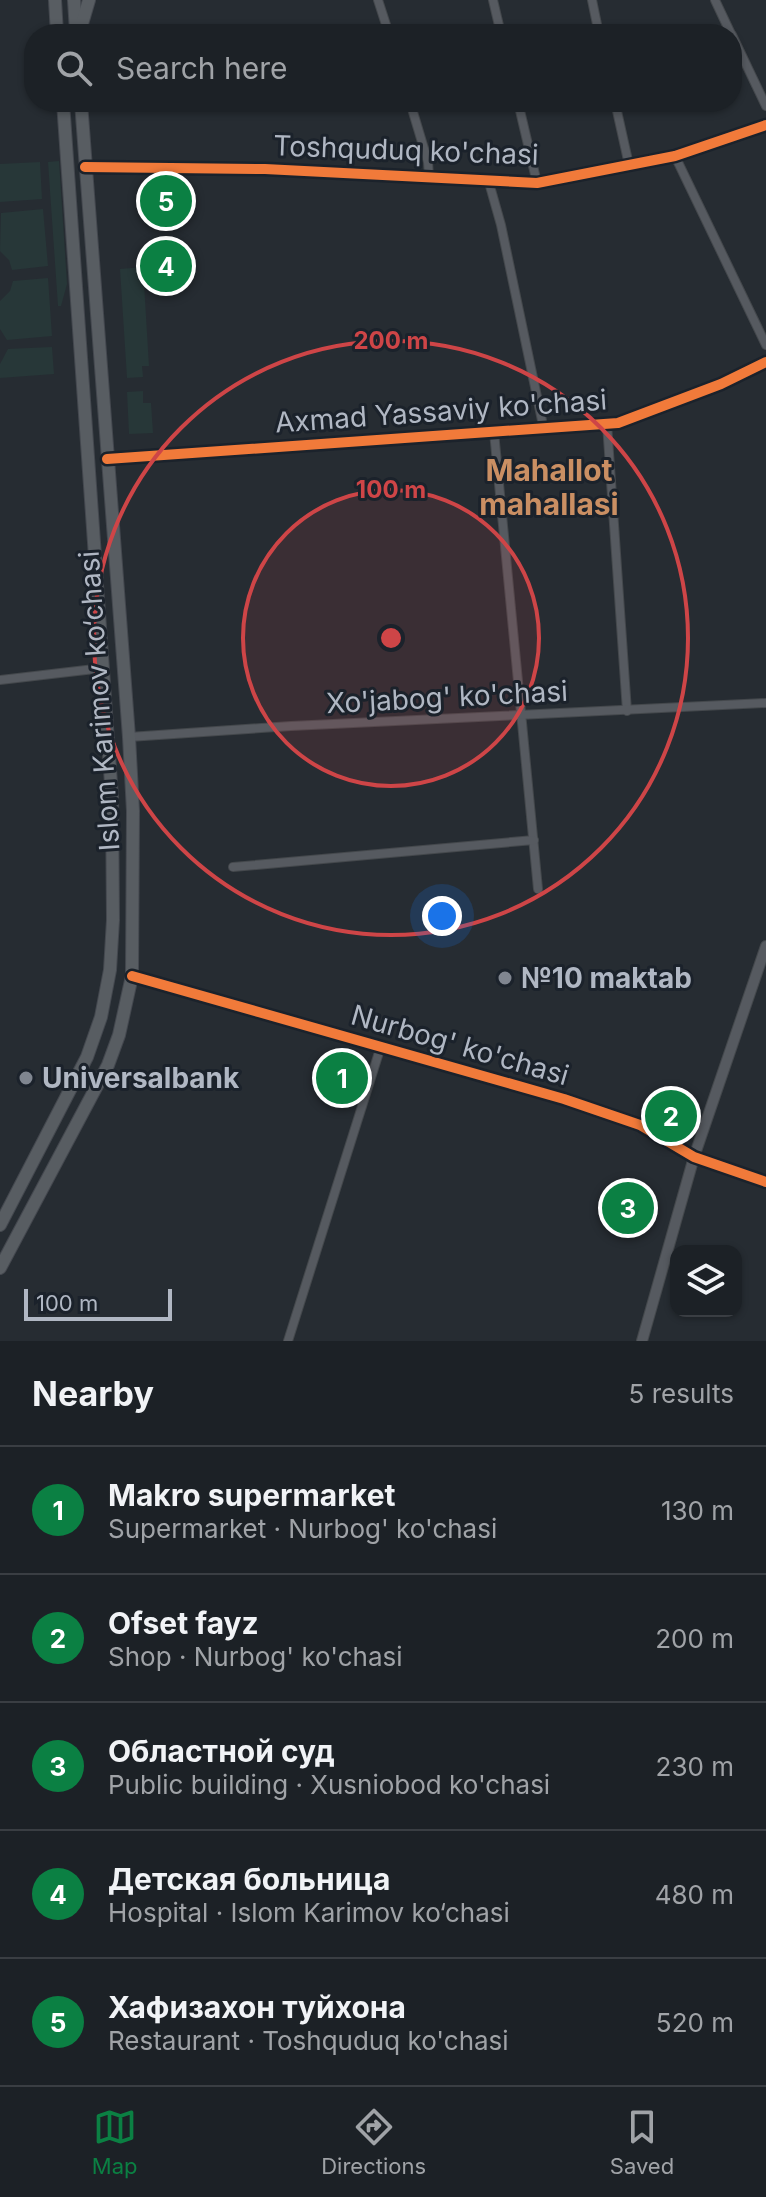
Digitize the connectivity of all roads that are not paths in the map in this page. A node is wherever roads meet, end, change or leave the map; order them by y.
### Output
1 (55, 0) edge
2 (74, 0) edge
3 (89, 0) edge
4 (378, 0) edge
5 (493, 0) edge
6 (592, 0) edge
7 (715, 0) edge
8 (56, 24) edge
9 (77, 24) edge
10 (81, 24) edge
11 (386, 24) edge
12 (499, 24) edge
13 (597, 24) edge
14 (727, 24) edge
15 (742, 56) edge
16 (766, 106) edge
17 (64, 112) edge
18 (82, 112) edge
19 (413, 112) edge
20 (520, 112) edge
21 (617, 112) edge
22 (766, 125) edge
23 (675, 156) junction
24 (629, 165) junction
25 (85, 167) junction
26 (429, 177) junction
27 (488, 179) junction
28 (537, 183) junction
29 (766, 345) edge
30 (766, 362) edge
31 (607, 424) junction
32 (544, 430) junction
33 (494, 432) junction
34 (107, 459) junction
35 (103, 668) junction
36 (0, 680) edge
37 (766, 703) edge
38 (627, 711) junction
39 (522, 716) junction
40 (129, 737) junction
41 (132, 797) junction
42 (112, 798) junction
43 (534, 840) junction
44 (233, 867) dead end
45 (538, 889) dead end
46 (766, 946) edge
47 (132, 976) junction
48 (381, 1046) junction
49 (694, 1157) junction
50 (766, 1182) edge
51 (0, 1225) edge
52 (0, 1268) edge
53 (288, 1341) edge
54 (642, 1341) edge

1 - 8 main road
2 - 9 main road
3 - 10 main road
4 - 11 street
5 - 12 street
6 - 13 street
7 - 14 street
15 - 16 street
17 - 35 main road, Islom Karimov ko‘chasi
18 - 25 main road, Islom Karimov ko‘chasi
19 - 26 street
20 - 28 street
21 - 24 street
22 - 23 street, Toshquduq ko'chasi
23 - 24 street, Toshquduq ko'chasi
23 - 29 street
24 - 28 street, Toshquduq ko'chasi
25 - 26 street, Toshquduq ko'chasi
25 - 34 main road, Islom Karimov ko‘chasi
26 - 27 street, Toshquduq ko'chasi
27 - 28 street, Toshquduq ko'chasi
27 - 32 street
30 - 31 street, Axmad Yassaviy ko'chasi
31 - 32 street, Axmad Yassaviy ko'chasi
31 - 38 street
32 - 33 street, Axmad Yassaviy ko'chasi
33 - 34 street, Axmad Yassaviy ko'chasi
33 - 39 street
34 - 40 main road, Islom Karimov ko‘chasi
35 - 36 street
35 - 42 main road, Islom Karimov ko‘chasi
37 - 38 street, Xo'jabog' ko'chasi
38 - 39 street, Xo'jabog' ko'chasi
39 - 40 street, Xo'jabog' ko'chasi
39 - 43 street
40 - 41 main road, Islom Karimov ko‘chasi
41 - 42 main road
41 - 47 main road, Islom Karimov ko‘chasi
42 - 51 main road, Islom Karimov ko‘chasi
43 - 44 street
43 - 45 street
46 - 49 street
47 - 48 street, Nurbog' ko'chasi
47 - 52 main road, Islom Karimov ko‘chasi
48 - 49 street, Nurbog' ko'chasi
48 - 53 street
49 - 50 street, Nurbog' ko'chasi
49 - 54 street

